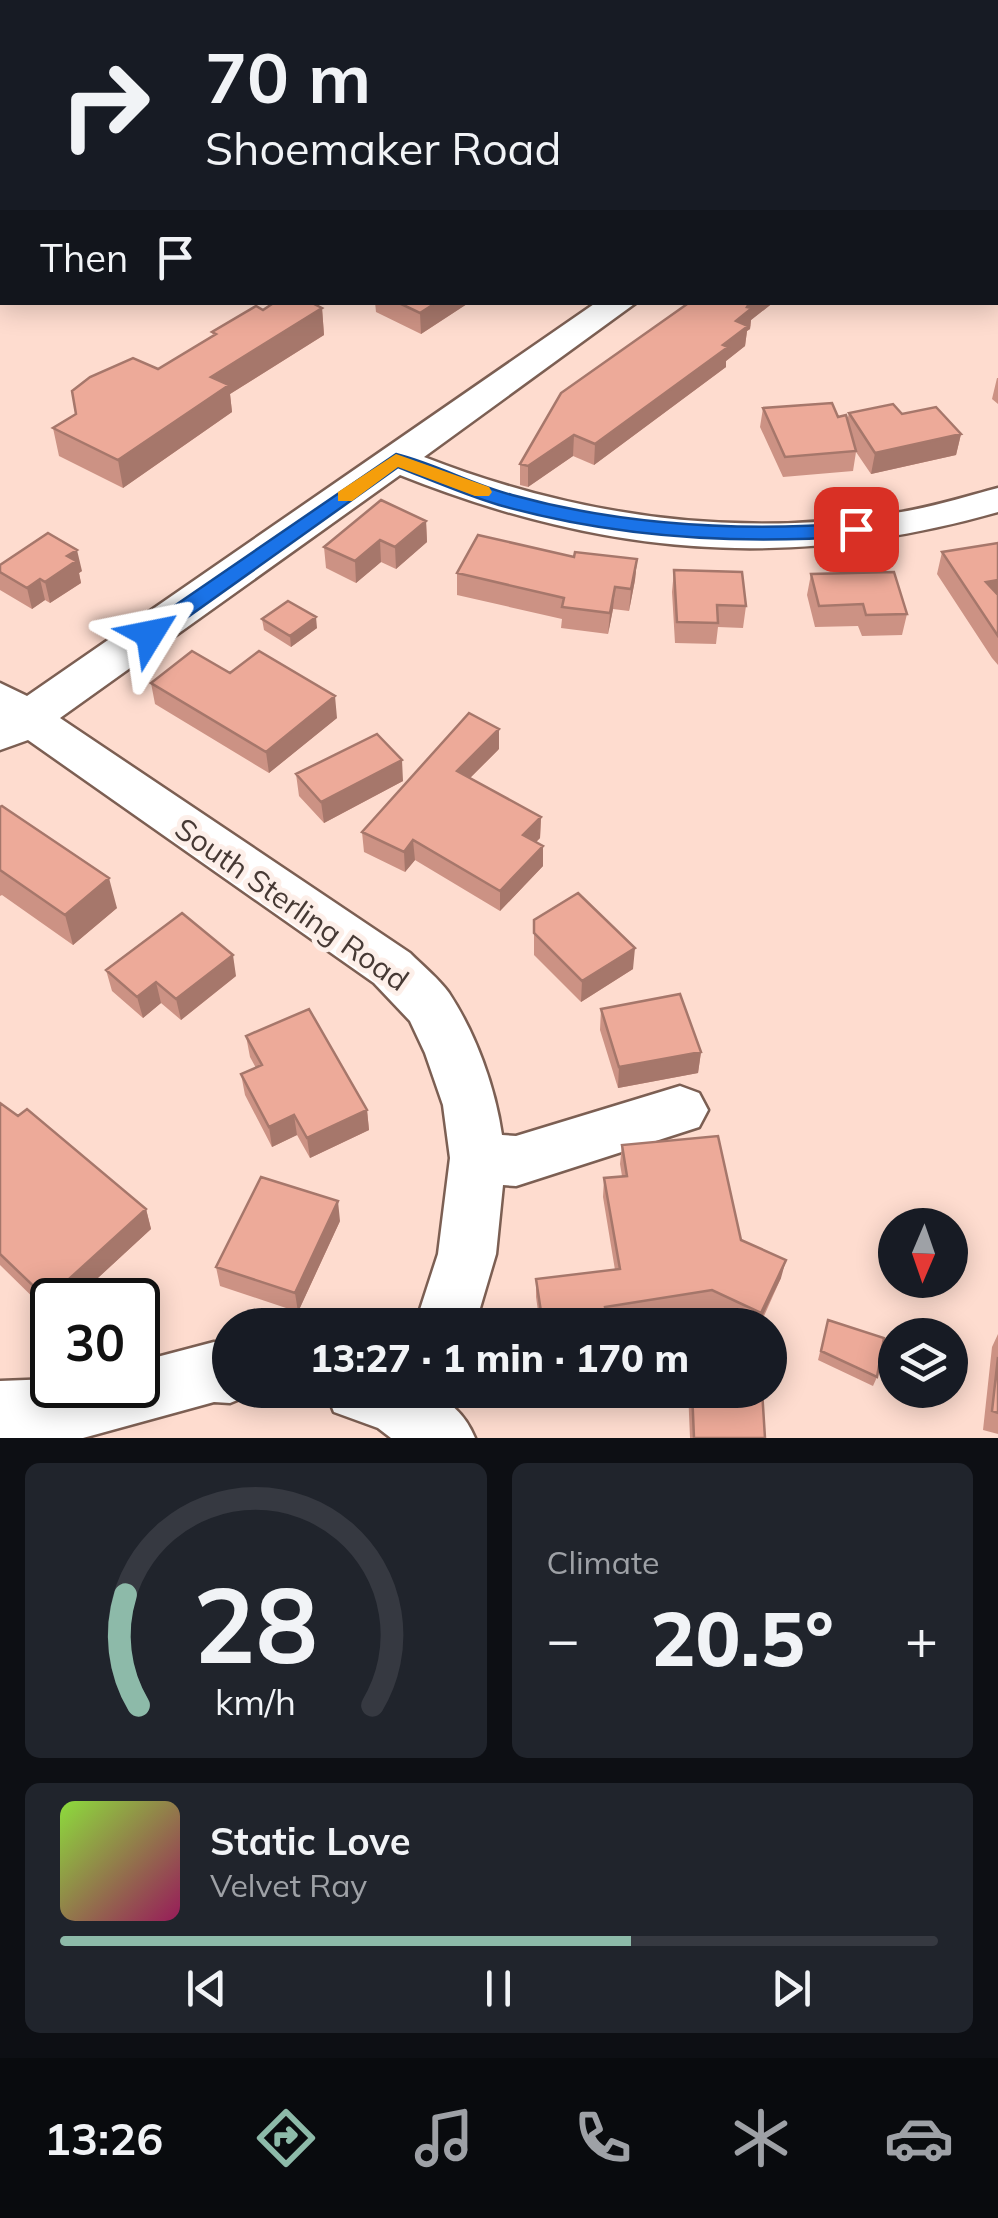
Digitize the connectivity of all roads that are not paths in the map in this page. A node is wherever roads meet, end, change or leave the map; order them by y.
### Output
1 (616, 305) edge
2 (396, 460) junction
3 (998, 500) edge
4 (9, 718) edge
5 (680, 1110) dead end
6 (478, 1158) junction
7 (450, 1308) edge
8 (212, 1373) edge
9 (0, 1412) edge

1 - 2 street
2 - 3 street
2 - 4 street
4 - 6 street, South Sterling Road
5 - 6 street
6 - 7 street, South Sterling Road
8 - 9 street

